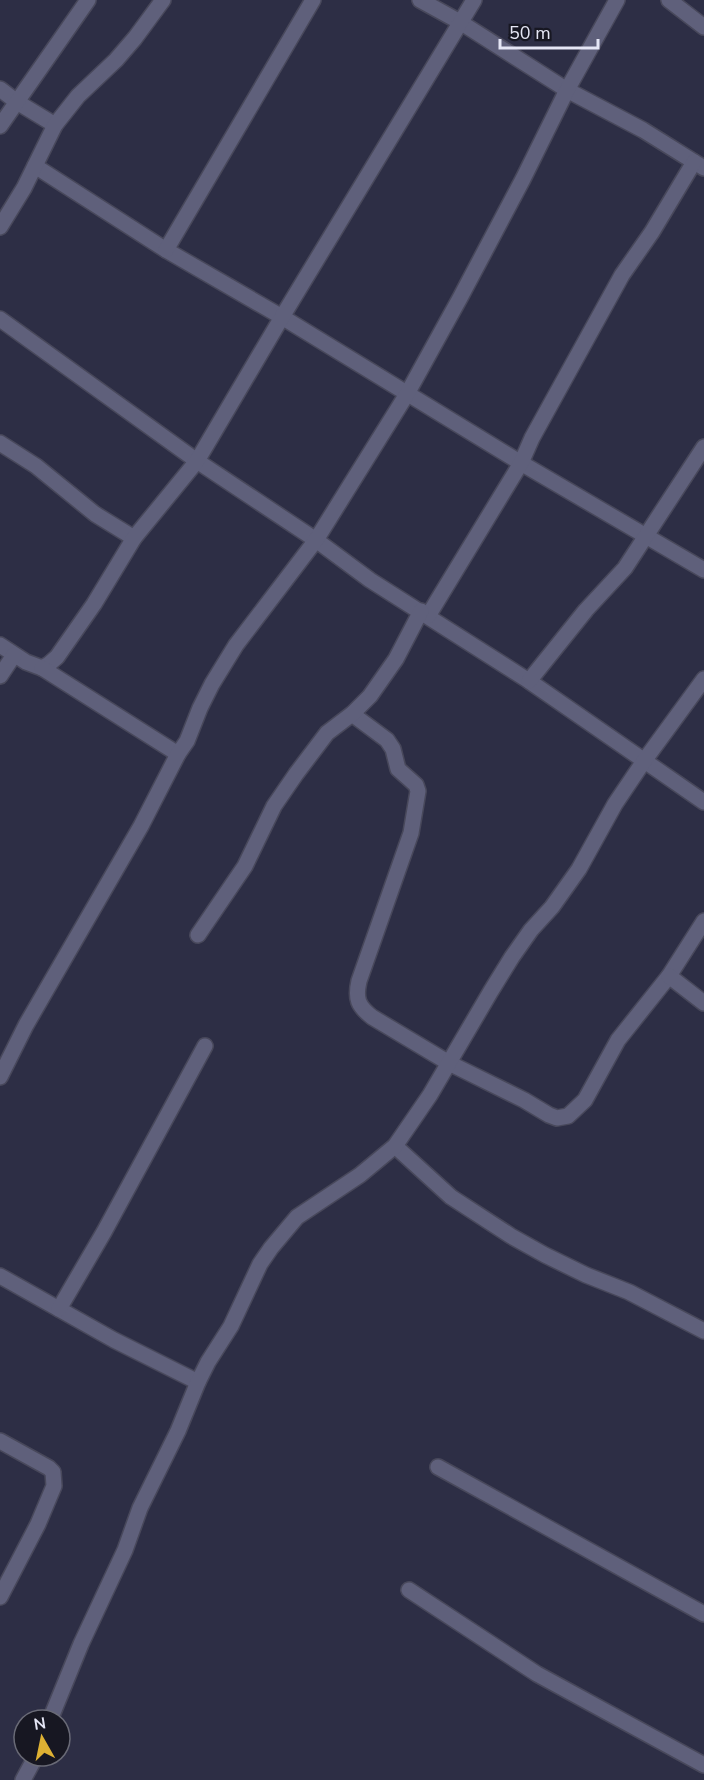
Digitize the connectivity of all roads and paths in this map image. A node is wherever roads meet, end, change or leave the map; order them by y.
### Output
1 (88, 0) edge
2 (163, 0) edge
3 (313, 0) edge
4 (420, 0) edge
5 (474, 0) edge
6 (617, 0) edge
7 (669, 0) edge
8 (460, 22) junction
9 (704, 27) edge
10 (0, 89) edge
11 (567, 90) junction
12 (17, 102) junction
13 (55, 125) junction
14 (0, 126) edge
15 (699, 165) edge
16 (35, 166) junction
17 (0, 227) edge
18 (166, 250) junction
19 (282, 317) junction
20 (0, 319) edge
21 (407, 394) junction
22 (0, 443) edge
23 (704, 447) edge
24 (197, 461) junction
25 (521, 463) junction
26 (647, 536) junction
27 (134, 538) junction
28 (316, 540) junction
29 (704, 570) edge
30 (424, 614) junction
31 (0, 645) edge
32 (14, 655) junction
33 (42, 668) junction
34 (0, 676) edge
35 (704, 679) edge
36 (529, 681) junction
37 (352, 714) junction
38 (178, 754) junction
39 (644, 761) junction
40 (704, 802) edge
41 (704, 921) edge
42 (198, 934) dead end
43 (669, 976) junction
44 (704, 1003) edge
45 (205, 1046) dead end
46 (449, 1063) junction
47 (0, 1077) edge
48 (395, 1146) junction
49 (0, 1276) edge
50 (59, 1309) junction
51 (704, 1331) edge
52 (198, 1382) junction
53 (0, 1441) edge
54 (438, 1467) dead end
55 (409, 1590) dead end
56 (0, 1597) edge
57 (704, 1614) edge
58 (55, 1708) edge
59 (704, 1765) edge

1 - 12 street
2 - 13 street
3 - 18 street
4 - 8 street
5 - 8 street
6 - 11 street
7 - 9 street
8 - 11 street
8 - 19 street
10 - 12 street
11 - 15 street
11 - 21 street
12 - 13 street
12 - 14 street
13 - 16 street
15 - 25 street
16 - 17 street
16 - 18 street
18 - 19 street
19 - 21 street
19 - 24 street
20 - 24 street
21 - 25 street
21 - 28 street
22 - 27 street
23 - 26 street
24 - 27 street
24 - 28 street
25 - 26 street
25 - 30 street
26 - 29 street
26 - 36 street
27 - 33 street
28 - 30 street
28 - 38 street
30 - 36 street
30 - 37 street
31 - 32 street
32 - 33 street
32 - 34 street
33 - 38 street
35 - 39 street
36 - 39 street
37 - 42 street
37 - 46 street
38 - 47 street
39 - 40 street
39 - 46 street
41 - 43 street
43 - 44 street
43 - 46 street
45 - 50 street
46 - 48 street
48 - 51 street
48 - 52 street
49 - 50 street
50 - 52 street
52 - 58 street
53 - 56 street
54 - 57 street
55 - 59 street

